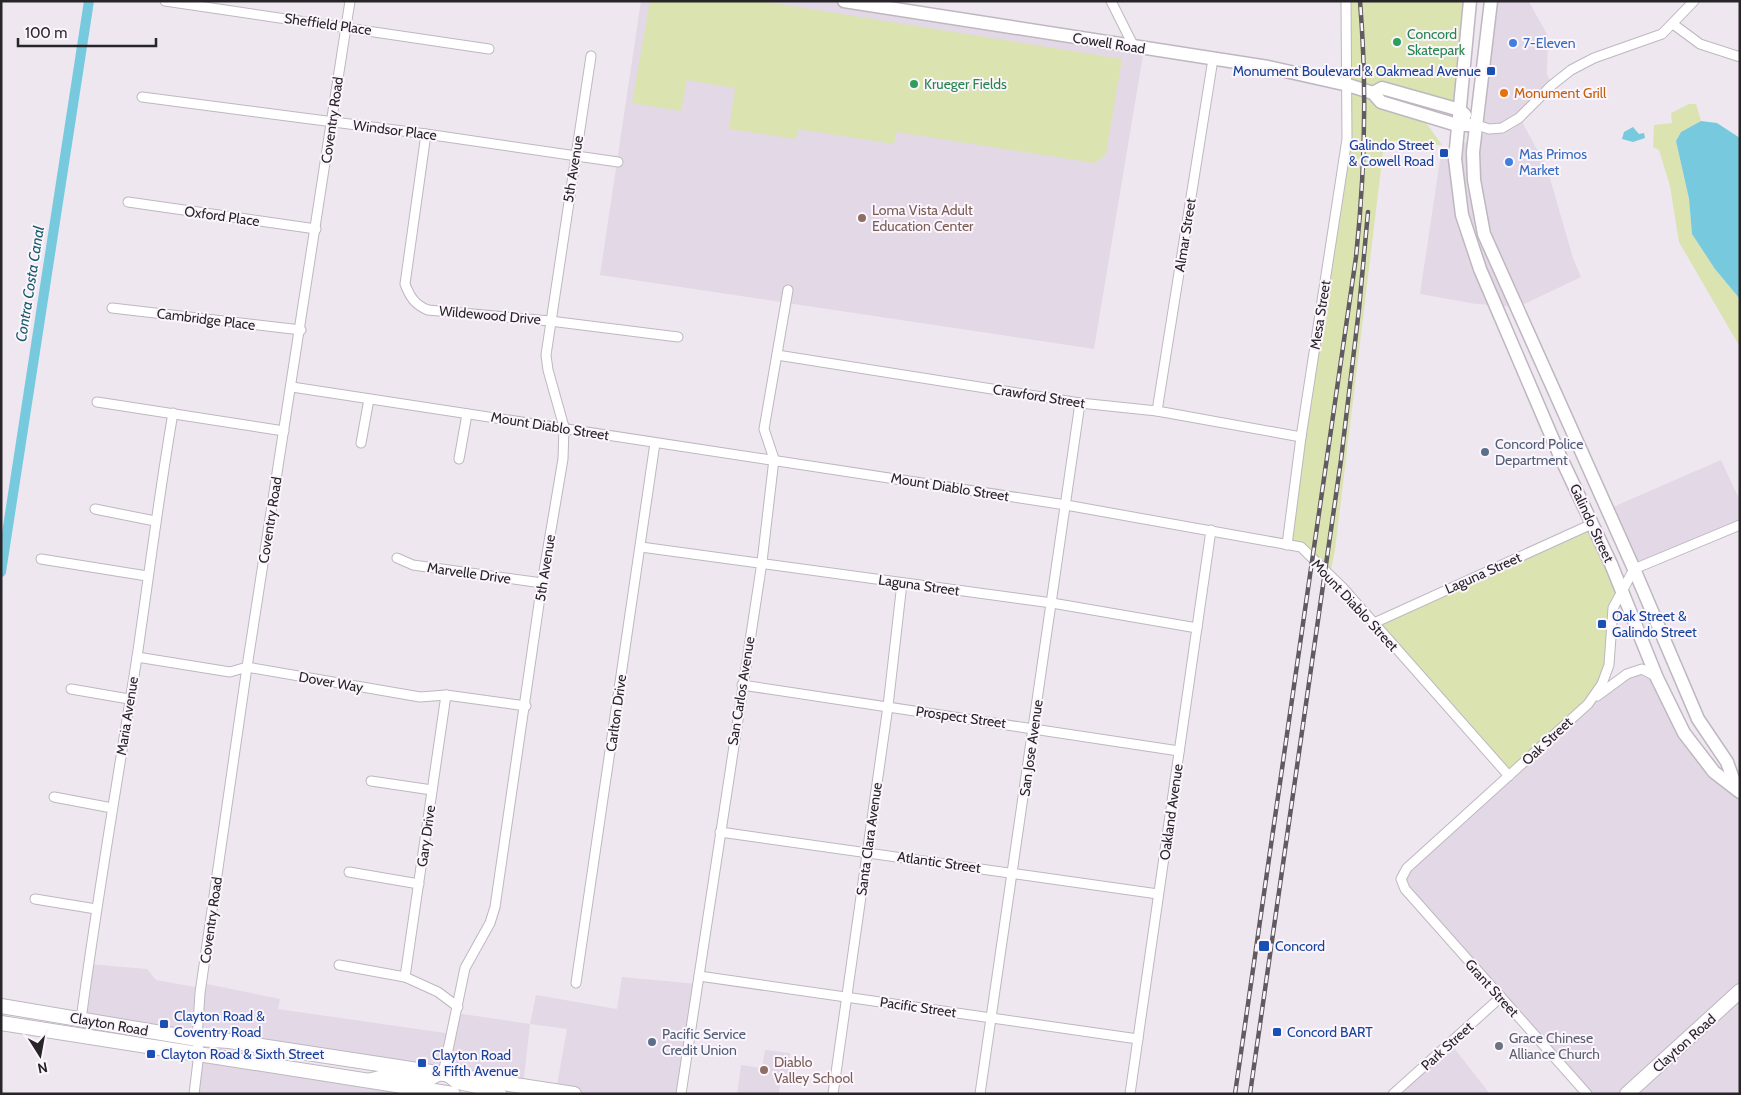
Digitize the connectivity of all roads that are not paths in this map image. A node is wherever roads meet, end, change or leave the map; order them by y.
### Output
1 (166, 1) edge
2 (350, 1) edge
3 (844, 1) edge
4 (1111, 1) edge
5 (1346, 1) edge
6 (1470, 1) edge
7 (1491, 1) edge
8 (1694, 1) edge
9 (1673, 24) junction
10 (346, 26) junction
11 (1134, 47) junction
12 (489, 49) dead end
13 (591, 56) dead end
14 (1740, 57) edge
15 (1213, 59) junction
16 (1348, 85) junction
17 (1373, 93) junction
18 (142, 97) dead end
19 (1460, 110) junction
20 (332, 122) junction
21 (1457, 124) junction
22 (1477, 125) junction
23 (426, 134) junction
24 (575, 155) junction
25 (618, 162) dead end
26 (128, 202) dead end
27 (316, 229) junction
28 (788, 290) dead end
29 (112, 308) dead end
30 (550, 320) junction
31 (301, 330) junction
32 (678, 337) dead end
33 (1510, 339) junction
34 (777, 355) junction
35 (1540, 360) junction
36 (292, 387) junction
37 (369, 399) junction
38 (97, 402) dead end
39 (1080, 403) junction
40 (1157, 411) junction
41 (173, 413) junction
42 (467, 414) junction
43 (564, 427) junction
44 (284, 431) junction
45 (1301, 437) junction
46 (361, 443) dead end
47 (655, 443) junction
48 (1560, 456) junction
49 (459, 459) dead end
50 (774, 460) junction
51 (1600, 497) junction
52 (1066, 505) junction
53 (95, 509) dead end
54 (155, 521) junction
55 (1592, 524) junction
56 (1740, 525) edge
57 (1211, 530) junction
58 (1287, 544) junction
59 (641, 547) junction
60 (397, 558) dead end
61 (41, 559) dead end
62 (762, 562) junction
63 (1634, 569) junction
64 (147, 576) junction
65 (542, 582) junction
66 (902, 583) junction
67 (1622, 592) junction
68 (1052, 602) junction
69 (1374, 623) junction
70 (1197, 628) junction
71 (137, 657) junction
72 (247, 667) junction
73 (1657, 678) junction
74 (742, 685) junction
75 (71, 689) dead end
76 (446, 695) junction
77 (129, 699) junction
78 (1588, 704) junction
79 (526, 706) junction
80 (888, 706) junction
81 (1034, 728) junction
82 (1179, 751) junction
83 (1509, 776) junction
84 (371, 780) dead end
85 (1738, 789) edge
86 (432, 790) junction
87 (54, 797) dead end
88 (112, 808) junction
89 (720, 832) junction
90 (868, 852) junction
91 (349, 872) dead end
92 (1012, 872) junction
93 (1401, 879) joint
94 (419, 884) junction
95 (1158, 894) junction
96 (35, 899) dead end
97 (96, 909) junction
98 (339, 965) dead end
99 (699, 976) junction
100 (405, 977) junction
101 (576, 983) dead end
102 (1740, 991) edge
103 (846, 997) junction
104 (1501, 997) junction
105 (1, 1006) edge
106 (458, 1007) junction
107 (990, 1017) junction
108 (81, 1020) junction
109 (1, 1023) edge
110 (1138, 1038) junction
111 (197, 1039) junction
112 (199, 1054) junction
113 (444, 1074) junction
114 (364, 1080) junction
115 (419, 1091) edge
116 (194, 1094) edge
117 (453, 1094) edge
118 (502, 1094) edge
119 (574, 1094) edge
120 (681, 1094) edge
121 (832, 1094) edge
122 (980, 1094) edge
123 (1130, 1094) edge
124 (1393, 1094) edge
125 (1587, 1094) edge
126 (1627, 1094) edge

1 - 10 street, Sheffield Place
2 - 10 street, Coventry Road
3 - 11 main road, Cowell Road
4 - 11 street
5 - 16 street, Mesa Street
6 - 19 main road, Galindo Street
7 - 22 main road, Galindo Street
8 - 9 street
9 - 14 street
9 - 22 street
10 - 12 street, Sheffield Place
10 - 20 street, Coventry Road
11 - 15 main road, Cowell Road
13 - 24 street, 5th Avenue
15 - 16 main road, Cowell Road
15 - 40 street, Almar Street
16 - 17 main road, Cowell Road
16 - 45 street, Mesa Street
17 - 19 main road, Cowell Road
17 - 21 main road, Cowell Road
18 - 20 street, Windsor Place
19 - 21 main road, Galindo Street
19 - 22 main road, Cowell Road
20 - 23 street, Windsor Place
20 - 27 street, Coventry Road
21 - 22 main road, Cowell Road
21 - 33 main road, Galindo Street
22 - 35 main road, Galindo Street
23 - 24 street, Windsor Place
23 - 30 street, Wildewood Drive
24 - 25 street, Windsor Place
24 - 30 street, 5th Avenue
26 - 27 street, Oxford Place
27 - 31 street, Coventry Road
28 - 34 street, San Carlos Avenue
29 - 31 street, Cambridge Place
30 - 32 street, Wildewood Drive
30 - 43 street, 5th Avenue
31 - 36 street, Coventry Road
33 - 35 main road
33 - 48 main road, Galindo Street
34 - 39 street, Crawford Street
34 - 50 street, San Carlos Avenue
35 - 51 main road, Galindo Street
36 - 37 street, Mount Diablo Street
36 - 44 street, Coventry Road
37 - 42 street, Mount Diablo Street
37 - 46 street
38 - 41 street
39 - 40 street, Crawford Street
39 - 52 street, San Jose Avenue
40 - 45 street, Crawford Street
41 - 44 street
41 - 54 street, Maria Avenue
42 - 43 street, Mount Diablo Street
42 - 49 street
43 - 47 street, Mount Diablo Street
43 - 65 street, 5th Avenue
44 - 72 street, Coventry Road
45 - 58 street, Mesa Street
47 - 50 street, Mount Diablo Street
47 - 59 street, Carlton Drive
48 - 51 main road
48 - 55 main road, Galindo Street
50 - 52 street, Mount Diablo Street
50 - 62 street, San Carlos Avenue
51 - 63 main road, Galindo Street
52 - 57 street, Mount Diablo Street
52 - 68 street, San Jose Avenue
53 - 54 street
54 - 64 street, Maria Avenue
55 - 67 main road, Galindo Street
55 - 69 street, Laguna Street
56 - 63 street
57 - 58 street, Mount Diablo Street
57 - 70 street, Oakland Avenue
58 - 69 street, Mount Diablo Street
59 - 62 street, Laguna Street
59 - 101 street, Carlton Drive
60 - 65 street, Marvelle Drive
61 - 64 street
62 - 66 street, Laguna Street
62 - 74 street, San Carlos Avenue
63 - 67 street, Oak Street
63 - 85 main road, Galindo Street
64 - 71 street, Maria Avenue
65 - 79 street, 5th Avenue
66 - 68 street, Laguna Street
66 - 80 street, Santa Clara Avenue
67 - 73 main road, Galindo Street
67 - 78 street, Oak Street
68 - 70 street, Laguna Street
68 - 81 street, San Jose Avenue
69 - 83 street, Mount Diablo Street
70 - 82 street, Oakland Avenue
71 - 72 street, Dover Way
71 - 77 street, Maria Avenue
72 - 76 street, Dover Way
72 - 111 street, Coventry Road
73 - 78 street
73 - 85 main road, Galindo Street
74 - 80 street, Prospect Street
74 - 89 street, San Carlos Avenue
75 - 77 street
76 - 79 street, Dover Way
76 - 86 street, Gary Drive
77 - 88 street, Maria Avenue
78 - 83 street, Oak Street
79 - 106 street, 5th Avenue
80 - 81 street, Prospect Street
80 - 90 street, Santa Clara Avenue
81 - 82 street, Prospect Street
81 - 92 street, San Jose Avenue
82 - 95 street, Oakland Avenue
83 - 93 street, Oak Street
84 - 86 street
86 - 94 street, Gary Drive
87 - 88 street
88 - 97 street, Maria Avenue
89 - 90 street, Atlantic Street
89 - 99 street, San Carlos Avenue
90 - 92 street, Atlantic Street
90 - 103 street, Santa Clara Avenue
91 - 94 street
92 - 95 street, Atlantic Street
92 - 107 street, San Jose Avenue
93 - 104 street, Grant Street
94 - 100 street, Gary Drive
95 - 110 street, Oakland Avenue
96 - 97 street
97 - 108 street, Maria Avenue
98 - 100 street
99 - 103 street, Pacific Street
99 - 120 street, San Carlos Avenue
100 - 106 street
102 - 126 main road, Clayton Road
103 - 107 street, Pacific Street
103 - 121 street, Santa Clara Avenue
104 - 124 street, Park Street
104 - 125 street, Grant Street
105 - 108 main road, Clayton Road
106 - 113 street, 5th Avenue
107 - 110 street, Pacific Street
107 - 122 street, San Jose Avenue
108 - 111 main road, Clayton Road
109 - 112 main road, Clayton Road
110 - 123 street, Oakland Avenue
111 - 112 street, Coventry Road
111 - 113 main road, Clayton Road
112 - 114 main road, Clayton Road
112 - 116 street, Coventry Road
113 - 114 street
113 - 118 street
113 - 119 main road, Clayton Road
114 - 115 main road, Clayton Road
115 - 117 main road, Clayton Road

